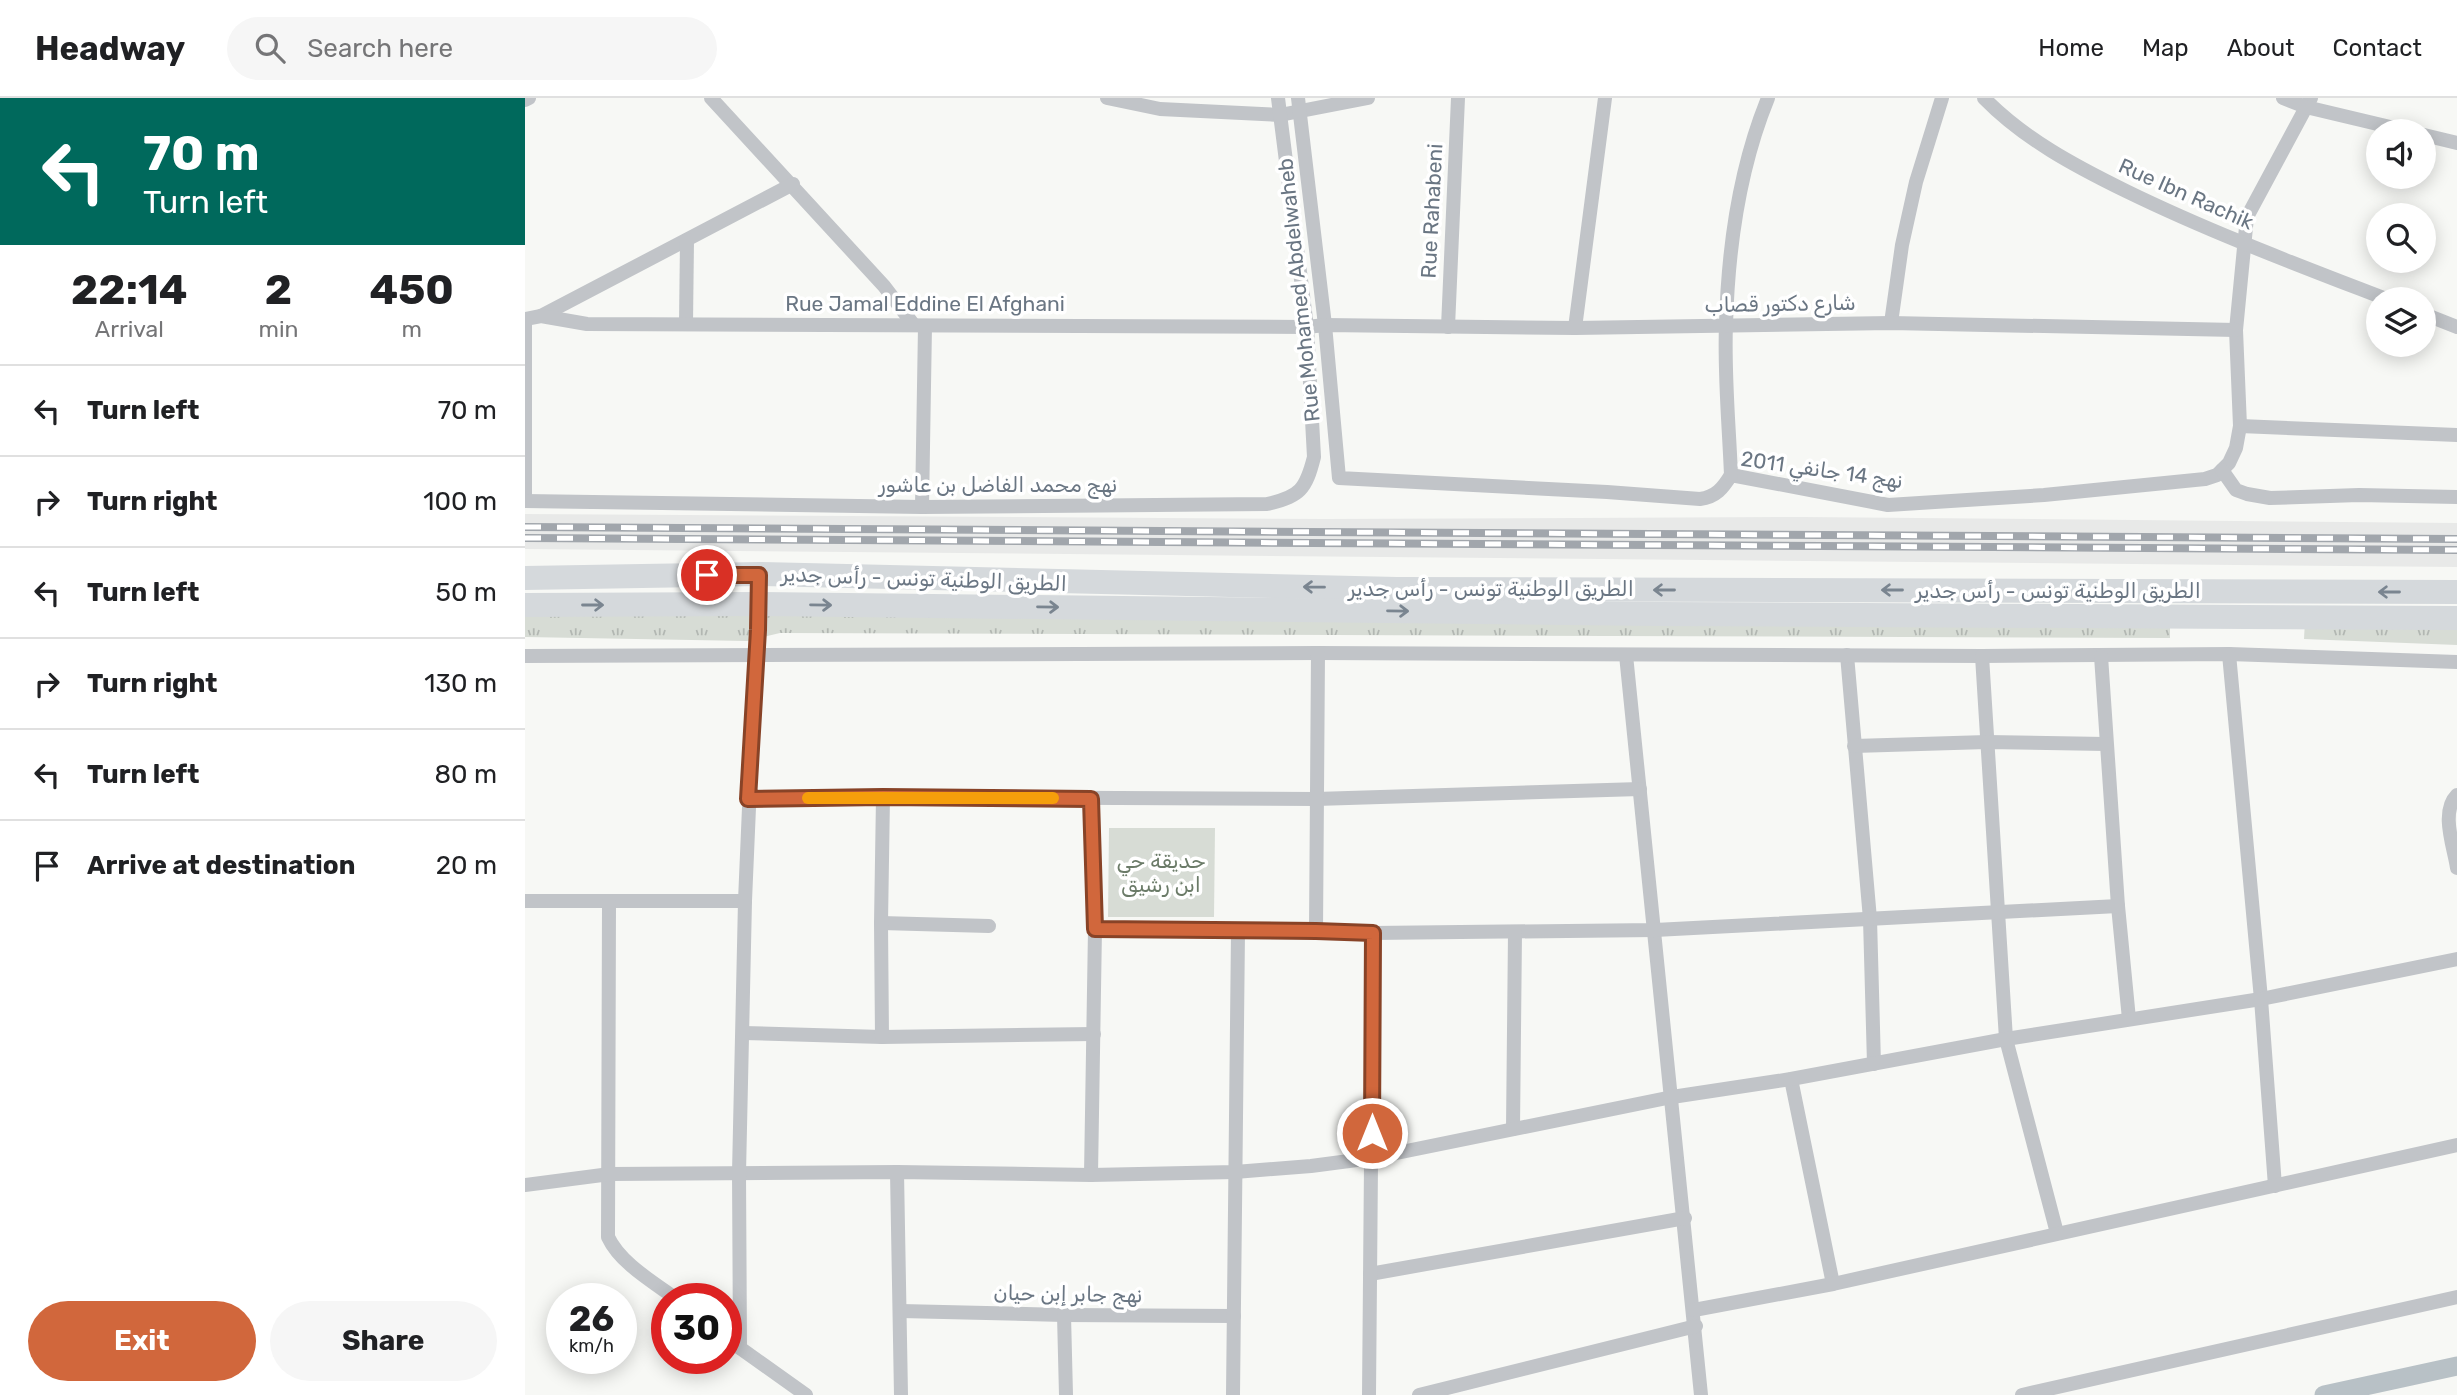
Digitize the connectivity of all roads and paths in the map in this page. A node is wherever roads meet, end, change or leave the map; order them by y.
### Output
1 (711, 98) edge
2 (1107, 98) edge
3 (1278, 98) edge
4 (1368, 98) edge
5 (1458, 98) edge
6 (1605, 98) edge
7 (1767, 98) edge
8 (1942, 98) edge
9 (1984, 98) edge
10 (2283, 98) edge
11 (2309, 102) edge
12 (1299, 105) edge
13 (1280, 115) junction
14 (2366, 119) edge
15 (2436, 138) edge
16 (2457, 143) edge
17 (793, 184) junction
18 (687, 240) junction
19 (2244, 244) junction
20 (2366, 291) edge
21 (541, 316) junction
22 (525, 319) edge
23 (2436, 319) edge
24 (1891, 323) junction
25 (686, 324) junction
26 (919, 325) junction
27 (1325, 325) junction
28 (1726, 326) junction
29 (1307, 327) junction
30 (1448, 327) junction
31 (2457, 327) edge
32 (1575, 328) junction
33 (2236, 330) junction
34 (2240, 426) junction
35 (2457, 435) edge
36 (2222, 470) junction
37 (1731, 475) junction
38 (1339, 478) joint
39 (2457, 497) edge
40 (525, 501) edge
41 (922, 507) junction
42 (759, 575) junction
43 (525, 578) edge
44 (2457, 592) edge
45 (758, 604) junction
46 (525, 605) edge
47 (2457, 618) edge
48 (1318, 653) junction
49 (2229, 654) junction
50 (755, 655) junction
51 (1626, 655) junction
52 (1847, 655) junction
53 (525, 656) edge
54 (1982, 656) junction
55 (2101, 656) junction
56 (2457, 662) edge
57 (1987, 742) junction
58 (2106, 744) junction
59 (1854, 746) junction
60 (1640, 789) junction
61 (2457, 795) edge
62 (883, 797) junction
63 (748, 799) junction
64 (1091, 799) junction
65 (1316, 799) junction
66 (2457, 868) edge
67 (525, 901) edge
68 (745, 901) junction
69 (609, 902) junction
70 (2118, 906) junction
71 (1997, 913) junction
72 (1870, 919) junction
73 (881, 923) junction
74 (989, 926) dead end
75 (1095, 929) junction
76 (1655, 929) junction
77 (1316, 931) junction
78 (1238, 932) junction
79 (1515, 932) junction
80 (1373, 933) junction
81 (2457, 959) edge
82 (2261, 999) junction
83 (2129, 1019) junction
84 (743, 1033) junction
85 (1094, 1034) junction
86 (882, 1037) junction
87 (2006, 1039) junction
88 (1874, 1064) junction
89 (1791, 1079) junction
90 (1672, 1097) junction
91 (1513, 1129) junction
92 (2457, 1144) edge
93 (1372, 1158) junction
94 (897, 1172) junction
95 (1235, 1172) junction
96 (739, 1173) junction
97 (610, 1174) junction
98 (1091, 1175) junction
99 (525, 1185) edge
100 (2275, 1186) junction
101 (1685, 1218) junction
102 (2057, 1233) junction
103 (1370, 1274) junction
104 (656, 1283) edge
105 (740, 1283) edge
106 (1833, 1284) junction
107 (2457, 1297) edge
108 (1694, 1310) junction
109 (901, 1311) junction
110 (1065, 1315) junction
111 (1234, 1316) junction
112 (1696, 1326) junction
113 (742, 1349) edge
114 (806, 1395) edge
115 (901, 1395) edge
116 (1066, 1395) edge
117 (1233, 1395) edge
118 (1369, 1395) edge
119 (1419, 1395) edge
120 (1701, 1395) edge
121 (2022, 1395) edge

1 - 17 street
2 - 13 street
3 - 13 street, نهج محمد الفاضل بن عاشور
4 - 12 street
5 - 30 street, Rue Rahabeni
6 - 32 street
7 - 28 street
8 - 24 street
9 - 19 street, Rue Ibn Rachik
10 - 11 street
11 - 14 street
11 - 19 street
12 - 13 street
12 - 27 street, Rue Mohamed Abdelwaheb
13 - 29 street, نهج محمد الفاضل بن عاشور
15 - 16 street
17 - 18 street
17 - 26 street
18 - 21 street
18 - 25 street
19 - 20 street, Rue Ibn Rachik
19 - 33 street
21 - 22 street, Rue Jamal Eddine El Afghani
21 - 25 street, Rue Jamal Eddine El Afghani
22 - 40 street
23 - 31 street
24 - 28 street, شارع دكتور قصاب
24 - 33 street, شارع دكتور قصاب
25 - 26 street, Rue Jamal Eddine El Afghani
26 - 29 street, Rue Jamal Eddine El Afghani
26 - 41 street
27 - 29 street, Rue Jamal Eddine El Afghani
27 - 30 street, شارع دكتور قصاب
27 - 38 street, Rue Mohamed Abdelwaheb
28 - 32 street, شارع دكتور قصاب
28 - 37 street
29 - 41 street, نهج محمد الفاضل بن عاشور
30 - 32 street, شارع دكتور قصاب
33 - 34 street
34 - 35 street
34 - 36 street
36 - 37 street, نهج 14 جانفي 2011
36 - 39 street
37 - 38 street, نهج 14 جانفي 2011
40 - 41 street, نهج محمد الفاضل بن عاشور
42 - 43 highway, الطريق الوطنية تونس - رأس جدير
44 -> 42 highway, الطريق الوطنية تونس - رأس جدير
42 - 45 street
46 -> 45 highway, الطريق الوطنية تونس - رأس جدير
45 -> 47 highway, الطريق الوطنية تونس - رأس جدير
45 - 50 street
48 - 50 street
48 - 51 street
48 - 65 street
49 - 55 street
49 - 56 street
49 - 82 street
50 - 53 street
50 - 63 street
51 - 52 street
51 - 60 street
52 - 54 street
52 - 59 street
54 - 55 street
54 - 57 street
55 - 58 street
57 - 58 street
57 - 59 street
57 - 71 street
58 - 70 street
59 - 72 street
60 - 65 street
60 - 76 street
61 - 66 street
62 - 63 street
62 - 64 street
62 - 73 street
63 - 68 street
64 - 65 street
64 - 75 street
65 - 77 street
67 - 69 street
68 - 69 street
68 - 84 street
69 - 97 street
70 - 71 street
70 - 83 street
71 - 72 street
71 - 87 street
72 - 76 street
72 - 88 street
73 - 74 street
73 - 86 street
75 - 78 street
75 - 85 street
76 - 79 street
76 - 90 street
77 - 78 street
77 - 80 street
78 - 95 street
79 - 80 street
79 - 91 street
80 - 93 street
81 - 82 street
82 - 83 street
82 - 100 street
83 - 87 street
84 - 86 street
84 - 96 street
85 - 86 street
85 - 98 street
87 - 88 street
87 - 102 street
88 - 89 street
89 - 90 street
89 - 106 street
90 - 91 street
90 - 101 street
91 - 93 street
92 - 100 street
93 - 95 street
93 - 103 street
94 - 96 street
94 - 98 street
94 - 109 street
95 - 98 street
95 - 111 street
96 - 97 street
96 - 105 street
97 - 99 street
97 - 104 street
100 - 102 street
101 - 103 street
101 - 108 street
102 - 106 street
103 - 118 street
106 - 108 street
107 - 121 street
108 - 112 street
109 - 110 street, نهج جابر إبن حيان
109 - 115 street
110 - 111 street, نهج جابر إبن حيان
110 - 116 street
111 - 117 street
112 - 119 street
112 - 120 street
113 - 114 street

